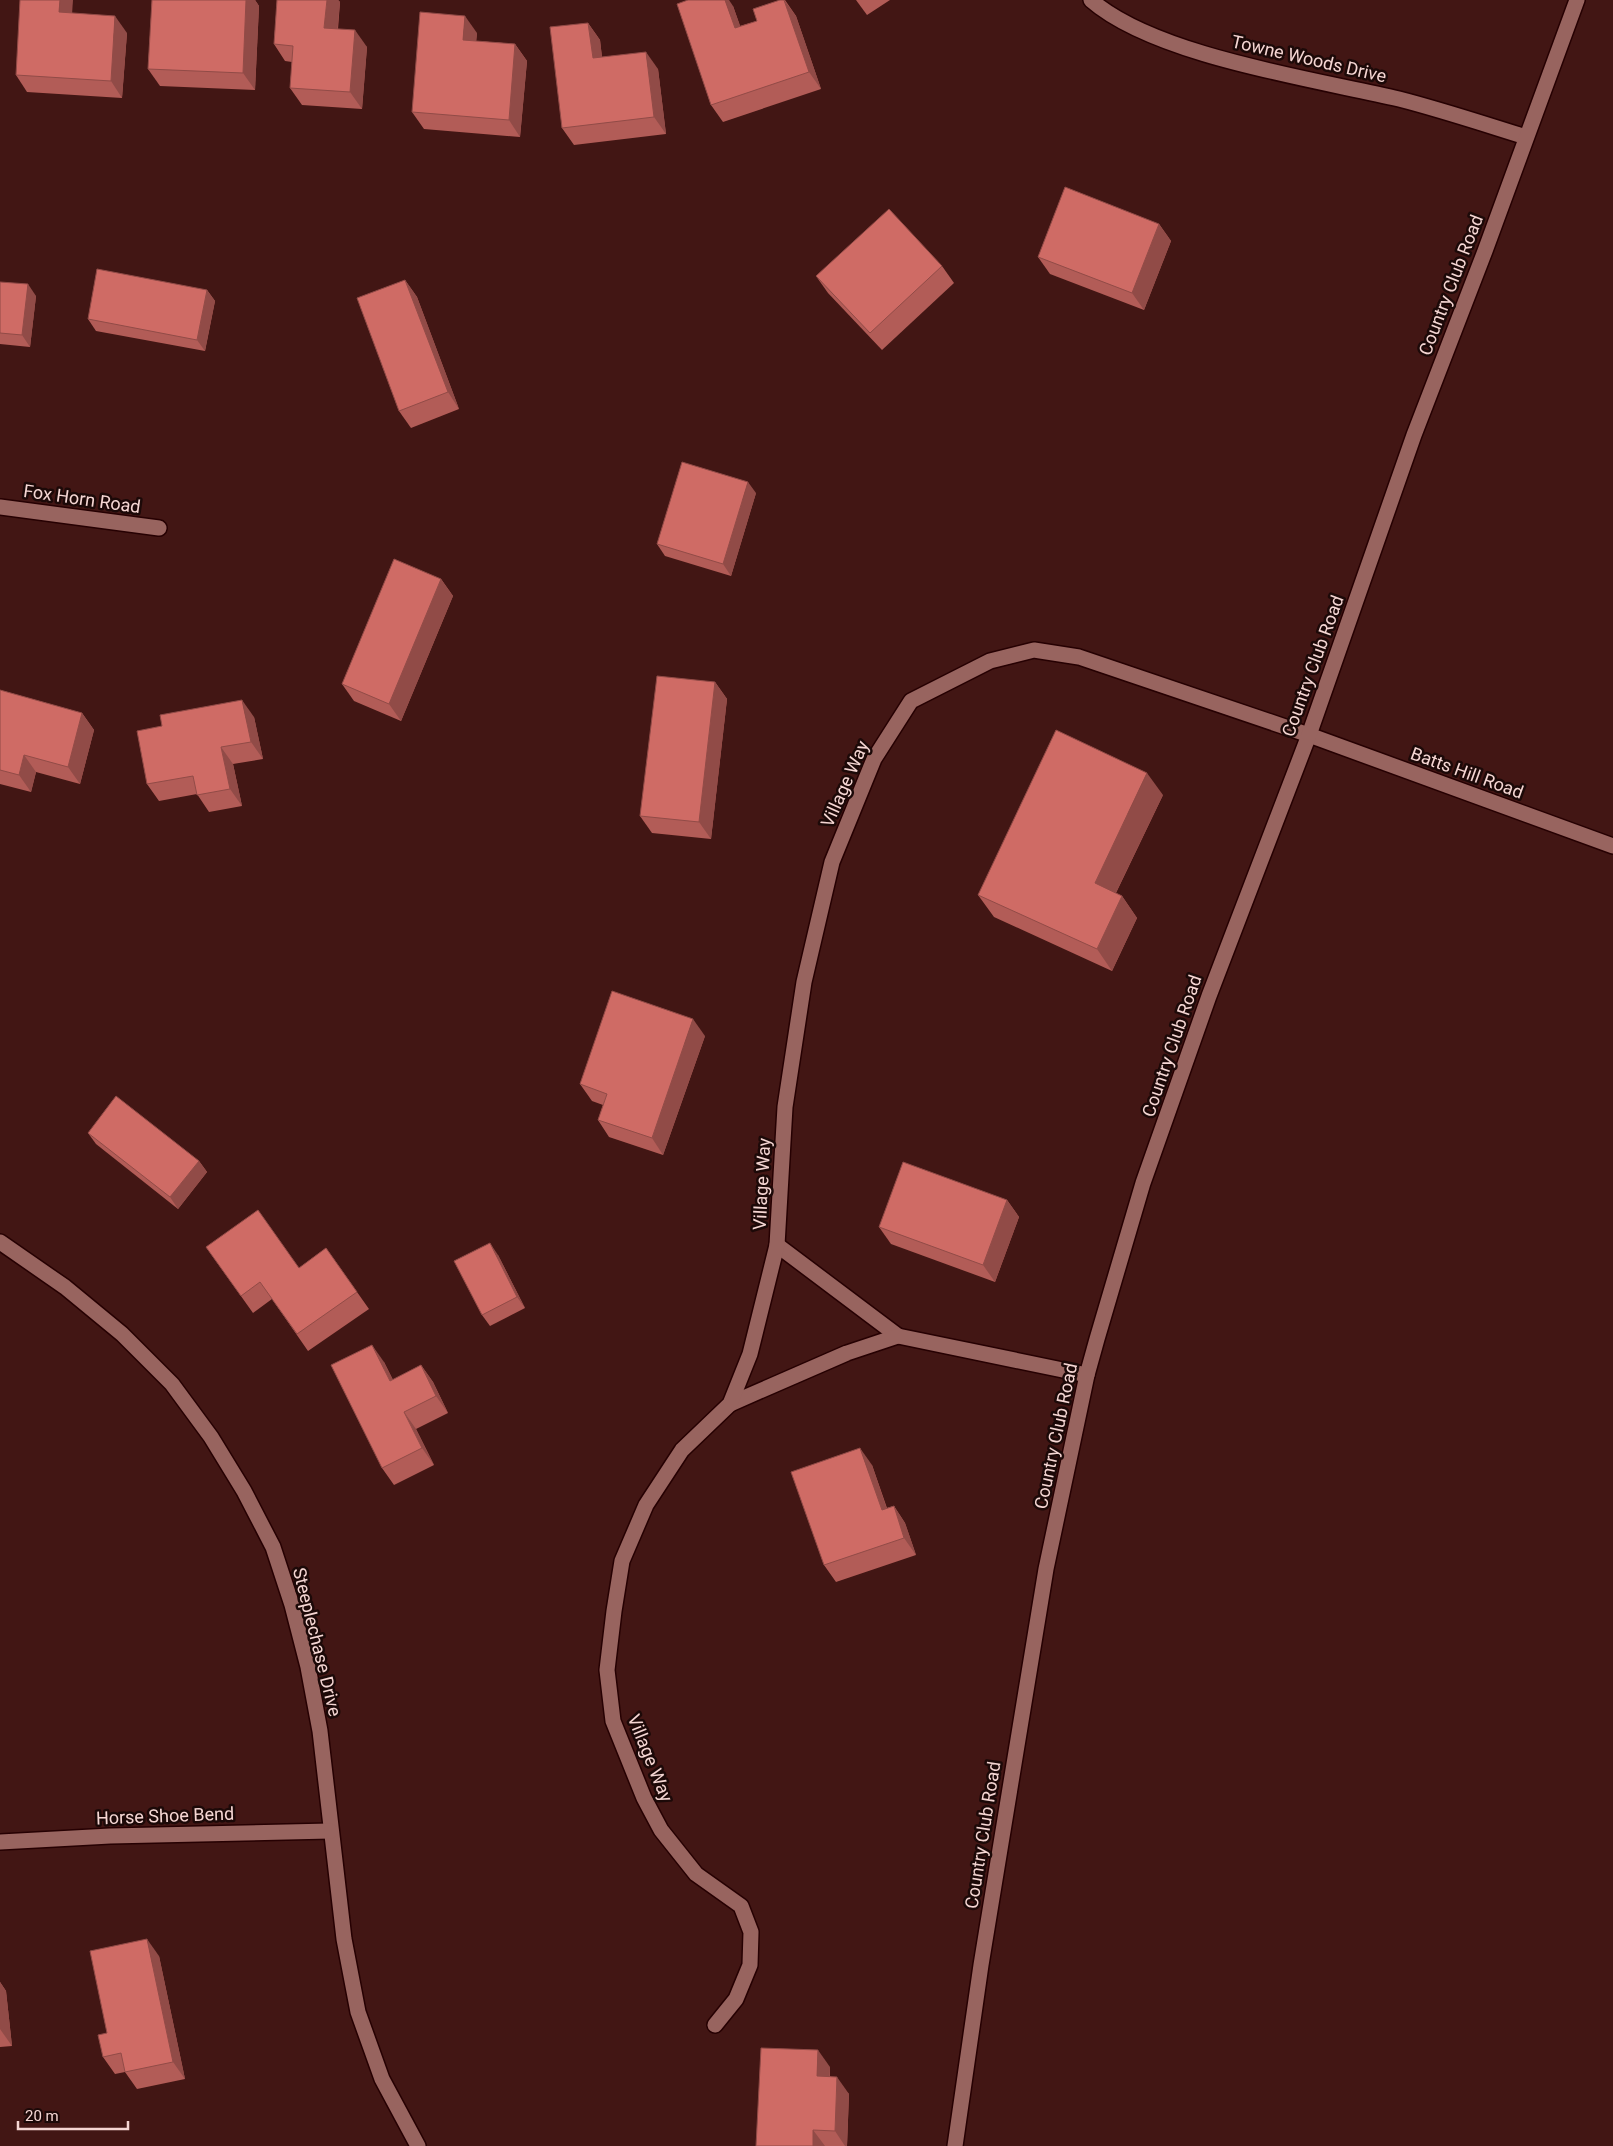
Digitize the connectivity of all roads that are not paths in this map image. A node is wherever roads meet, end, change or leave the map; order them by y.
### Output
1 (1091, 0) edge
2 (1576, 0) edge
3 (1526, 137) junction
4 (0, 507) edge
5 (159, 528) dead end
6 (1309, 735) junction
7 (1613, 846) edge
8 (0, 1242) edge
9 (777, 1245) junction
10 (898, 1336) junction
11 (1087, 1374) junction
12 (730, 1404) junction
13 (330, 1831) junction
14 (0, 1842) edge
15 (715, 2025) dead end
16 (418, 2146) edge
17 (955, 2146) edge

1 - 3 street, Towne Woods Drive
2 - 3 street, Country Club Road
3 - 6 street, Country Club Road
4 - 5 street, Fox Horn Road
6 - 7 street, Batts Hill Road
6 - 9 street, Village Way
6 - 11 street, Country Club Road
8 - 13 street, Steeplechase Drive
9 - 10 street, Village Way
9 - 12 street, Village Way
10 - 11 street, Village Way
10 - 12 street, Village Way
11 - 17 street, Country Club Road
12 - 15 street, Village Way
13 - 14 street, Horse Shoe Bend
13 - 16 street, Steeplechase Drive

